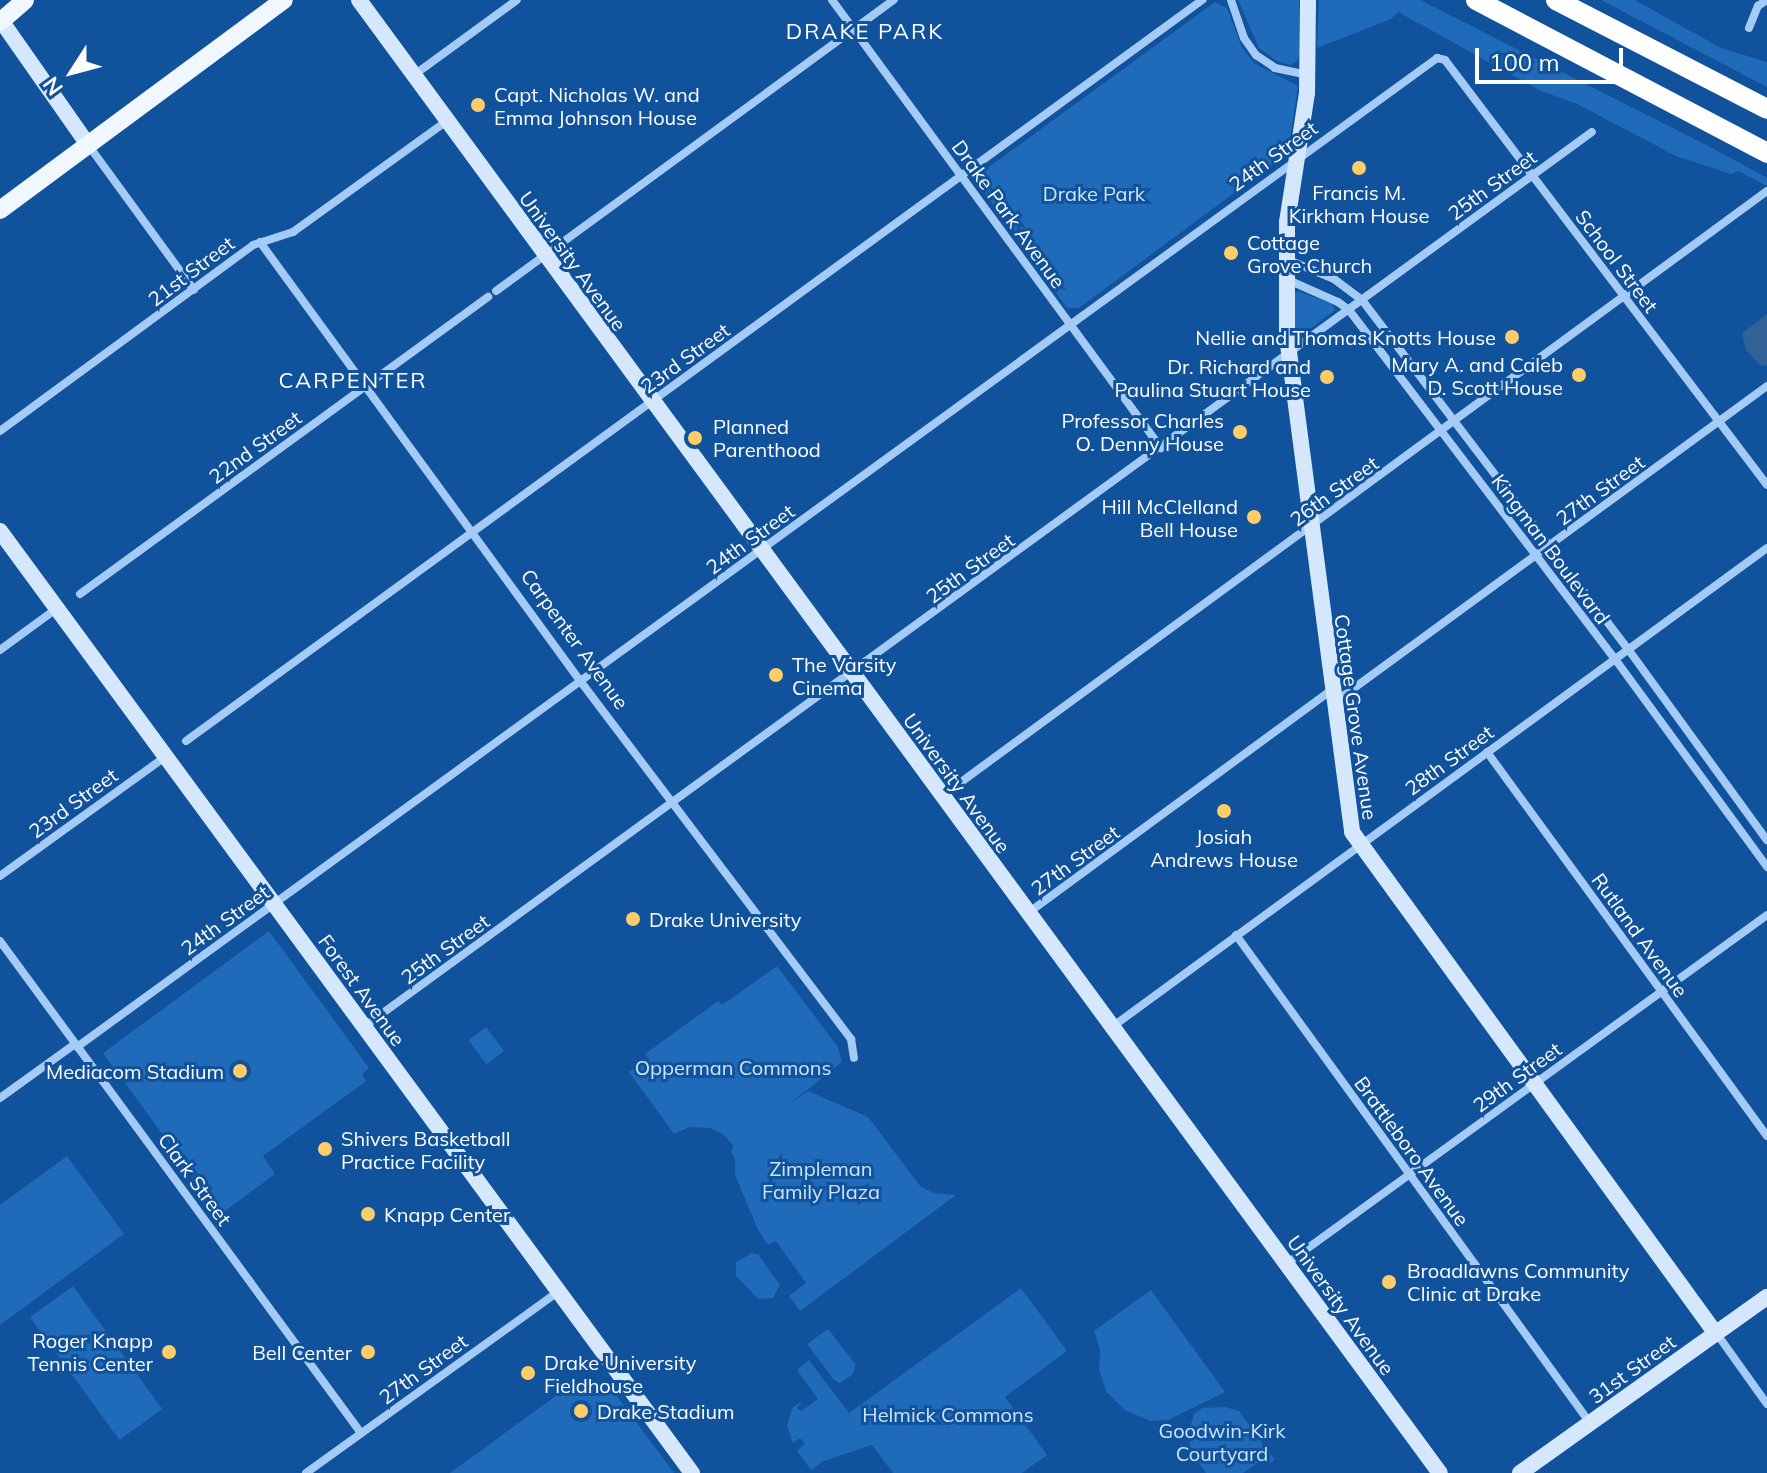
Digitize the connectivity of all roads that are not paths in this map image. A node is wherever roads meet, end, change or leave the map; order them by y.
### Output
1 (25, 0) edge
2 (284, 0) edge
3 (359, 0) edge
4 (517, 0) edge
5 (832, 0) edge
6 (894, 0) edge
7 (1202, 0) edge
8 (1231, 0) edge
9 (1308, 0) edge
10 (1476, 0) edge
11 (1556, 0) edge
12 (1565, 0) edge
13 (1767, 0) edge
14 (0, 1) edge
15 (0, 20) edge
16 (1600, 23) junction
17 (1749, 28) dead end
18 (854, 29) junction
19 (1441, 57) joint
20 (413, 75) junction
21 (1307, 75) junction
22 (1767, 109) edge
23 (447, 121) junction
24 (1592, 132) dead end
25 (89, 146) junction
26 (1767, 153) edge
27 (1297, 159) junction
28 (1532, 175) junction
29 (962, 177) junction
30 (1767, 191) edge
31 (1736, 198) dead end
32 (1744, 208) junction
33 (0, 210) edge
34 (260, 242) junction
35 (544, 256) junction
36 (1286, 259) junction
37 (1285, 278) junction
38 (194, 290) junction
39 (1624, 297) junction
40 (1362, 300) junction
41 (1349, 310) junction
42 (1070, 325) junction
43 (1289, 354) junction
44 (365, 386) junction
45 (1767, 386) edge
46 (652, 402) junction
47 (1455, 421) junction
48 (1719, 422) junction
49 (0, 431) edge
50 (1441, 432) junction
51 (1161, 448) junction
52 (1767, 485) edge
53 (1311, 528) junction
54 (0, 531) edge
55 (472, 533) junction
56 (1550, 546) junction
57 (1767, 548) edge
58 (761, 551) junction
59 (1536, 556) junction
60 (80, 594) dead end
61 (57, 608) junction
62 (1628, 649) junction
63 (0, 650) edge
64 (1615, 659) junction
65 (852, 674) junction
66 (581, 682) junction
67 (1334, 696) junction
68 (186, 741) dead end
69 (1487, 752) junction
70 (166, 756) junction
71 (942, 796) junction
72 (673, 804) junction
73 (1767, 840) edge
74 (1360, 845) junction
75 (1767, 867) edge
76 (0, 876) edge
77 (274, 904) junction
78 (1028, 913) junction
79 (1767, 915) edge
80 (1236, 935) junction
81 (1, 943) edge
82 (1662, 992) junction
83 (364, 1027) junction
84 (1112, 1027) junction
85 (76, 1046) junction
86 (854, 1058) dead end
87 (1535, 1085) junction
88 (0, 1098) edge
89 (1767, 1136) edge
90 (1410, 1175) junction
91 (1286, 1264) junction
92 (559, 1291) junction
93 (1767, 1297) edge
94 (1716, 1334) junction
95 (1767, 1404) edge
96 (1591, 1424) junction
97 (361, 1433) junction
98 (309, 1472) edge
99 (692, 1473) edge
100 (1440, 1473) edge
101 (1520, 1473) edge

1 - 15 main road
2 - 25 main road
3 - 20 main road, University Avenue
4 - 20 street
5 - 18 street, Drake Park Avenue
6 - 18 street, 22nd Street
7 - 29 street, 23rd Street
8 - 21 street
9 - 21 main road, Cottage Grove Avenue
10 - 26 highway
11 - 16 highway
12 - 16 highway
13 - 17 street
14 - 15 main road
15 - 25 main road
16 - 22 highway
18 - 29 street, Drake Park Avenue
18 - 35 street, 22nd Street
19 - 27 street, 24th Street
19 - 28 street, School Street
20 - 23 main road, University Avenue
21 - 27 main road, Cottage Grove Avenue
23 - 34 street, 21st Street
23 - 35 main road, University Avenue
24 - 28 street, 25th Street
25 - 33 main road
25 - 38 street
27 - 36 main road, Cottage Grove Avenue
27 - 42 street, 24th Street
28 - 39 street, School Street
28 - 40 street, 25th Street
29 - 42 street, Drake Park Avenue
29 - 46 street, 23rd Street
30 - 32 street, 26th Street
31 - 32 street
32 - 39 street, 26th Street
34 - 38 street, 21st Street
34 - 44 street, Carpenter Avenue
35 - 44 street, 22nd Street
35 - 46 main road, University Avenue
36 - 37 main road, Cottage Grove Avenue
36 - 40 street, Kingman Boulevard
37 - 41 street, Kingman Boulevard
37 - 43 main road, Cottage Grove Avenue
38 - 49 street, 21st Street
39 - 47 street, 26th Street
39 - 48 street, School Street
40 - 41 street, 25th Street
40 - 47 street, Kingman Boulevard
41 - 43 street, 25th Street
41 - 50 street, Kingman Boulevard
42 - 51 street, Drake Park Avenue
42 - 58 street, 24th Street
43 - 51 street, 25th Street
43 - 53 main road, Cottage Grove Avenue
44 - 55 street, Carpenter Avenue
44 - 60 street, 22nd Street
45 - 48 street, 27th Street
46 - 55 street, 23rd Street
46 - 58 main road, University Avenue
47 - 50 street, 26th Street
47 - 56 street, Kingman Boulevard
48 - 52 street, School Street
48 - 56 street, 27th Street
50 - 53 street, 26th Street
50 - 59 street, Kingman Boulevard
51 - 65 street, 25th Street
53 - 67 main road, Cottage Grove Avenue
53 - 71 street, 26th Street
54 - 61 main road, Forest Avenue
55 - 66 street, Carpenter Avenue
55 - 68 street, 23rd Street
56 - 59 street, 27th Street
56 - 62 street, Kingman Boulevard
57 - 62 street, 28th Street
58 - 65 main road, University Avenue
58 - 66 street, 24th Street
59 - 64 street, Kingman Boulevard
59 - 67 street, 27th Street
61 - 63 street
61 - 70 main road, Forest Avenue
62 - 64 street, 28th Street
62 - 73 street, Kingman Boulevard
64 - 69 street, 28th Street
64 - 75 street, Kingman Boulevard
65 - 71 main road, University Avenue
65 - 72 street, 25th Street
66 - 72 street, Carpenter Avenue
66 - 77 street, 24th Street
67 - 74 main road, Cottage Grove Avenue
67 - 78 street, 27th Street
69 - 74 street, 28th Street
69 - 82 street, Rutland Avenue
70 - 76 street, 23rd Street
70 - 77 main road, Forest Avenue
71 - 78 main road, University Avenue
72 - 83 street, 25th Street
72 - 86 street, Carpenter Avenue
74 - 80 street, 28th Street
74 - 87 main road, Cottage Grove Avenue
77 - 83 main road, Forest Avenue
77 - 85 street, 24th Street
78 - 84 main road, University Avenue
79 - 82 street, 29th Street
80 - 84 street, 28th Street
80 - 90 street, Brattleboro Avenue
81 - 85 street, Clark Street
82 - 87 street, 29th Street
82 - 89 street, Rutland Avenue
83 - 92 main road, Forest Avenue
84 - 91 main road, University Avenue
85 - 88 street, 24th Street
85 - 97 street, Clark Street
87 - 90 street, 29th Street
87 - 94 main road, Cottage Grove Avenue
90 - 91 street, 29th Street
90 - 96 street, Brattleboro Avenue
91 - 100 main road, University Avenue
92 - 97 street, 27th Street
92 - 99 main road, Forest Avenue
93 - 94 main road, 31st Street
94 - 95 street, Cottage Grove Avenue
94 - 96 main road, 31st Street
96 - 101 main road, 31st Street
97 - 98 street, 27th Street

